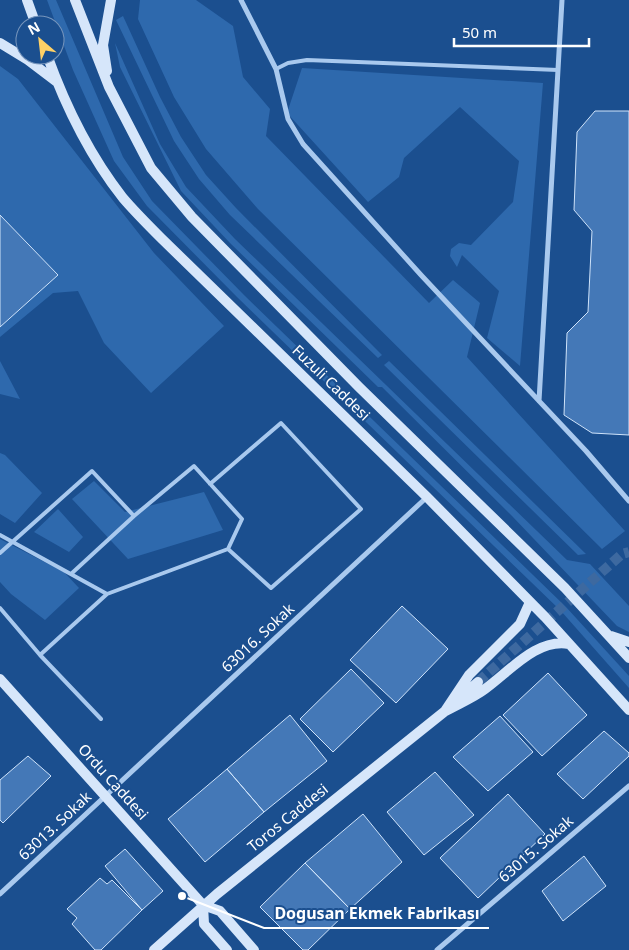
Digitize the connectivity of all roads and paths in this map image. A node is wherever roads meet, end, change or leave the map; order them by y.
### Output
1 (27, 0) edge
2 (74, 0) edge
3 (111, 0) edge
4 (241, 0) edge
5 (562, 0) edge
6 (32, 15) edge
7 (0, 44) edge
8 (51, 65) edge
9 (276, 69) junction
10 (558, 70) junction
11 (57, 83) junction
12 (109, 87) junction
13 (539, 401) junction
14 (210, 484) junction
15 (427, 497) junction
16 (629, 501) edge
17 (134, 516) junction
18 (0, 535) edge
19 (13, 542) junction
20 (228, 549) junction
21 (0, 553) edge
22 (71, 574) junction
23 (107, 594) junction
24 (530, 602) junction
25 (0, 608) edge
26 (610, 636) junction
27 (629, 642) edge
28 (569, 644) junction
29 (40, 655) junction
30 (629, 658) edge
31 (0, 679) edge
32 (478, 682) tunnel mouth
33 (629, 710) edge
34 (444, 712) junction
35 (101, 720) dead end
36 (629, 786) edge
37 (106, 797) junction
38 (0, 894) edge
39 (203, 906) junction
40 (154, 950) edge
41 (227, 950) edge
42 (254, 950) edge
43 (438, 950) edge

1 - 6 main road
2 - 12 main road, Fuzuli Caddesi
3 - 12 main road
4 - 9 street
5 - 10 street
7 - 11 main road
8 - 11 main road, Fuzuli Caddesi
9 - 10 lane
9 - 13 street
10 - 13 street
11 - 15 main road, Fuzuli Caddesi
12 - 26 main road, Fuzuli Caddesi
13 - 16 street
14 - 17 lane
14 - 20 lane
14 - 20 lane
15 - 24 main road, Fuzuli Caddesi
15 - 37 street, 63016. Sokak
17 - 19 lane
17 - 22 lane
18 - 19 lane
19 - 21 lane
19 - 22 lane
20 - 23 lane
22 - 23 lane
23 - 29 lane
24 - 28 main road, Fuzuli Caddesi
24 - 34 main road, Toros Caddesi
25 - 29 lane
26 - 27 main road
26 - 30 main road, Fuzuli Caddesi
28 - 33 main road, Fuzuli Caddesi
28 - 34 main road, Toros Caddesi
29 - 35 lane
31 - 37 main road, Ordu Caddesi
32 - 34 main road
34 - 39 main road, Toros Caddesi
36 - 43 street, 63015. Sokak
37 - 38 street, 63013. Sokak
37 - 39 main road, Ordu Caddesi
39 - 40 main road, Toros Caddesi
39 - 41 main road, Ordu Caddesi
39 - 42 main road, Ordu Caddesi

